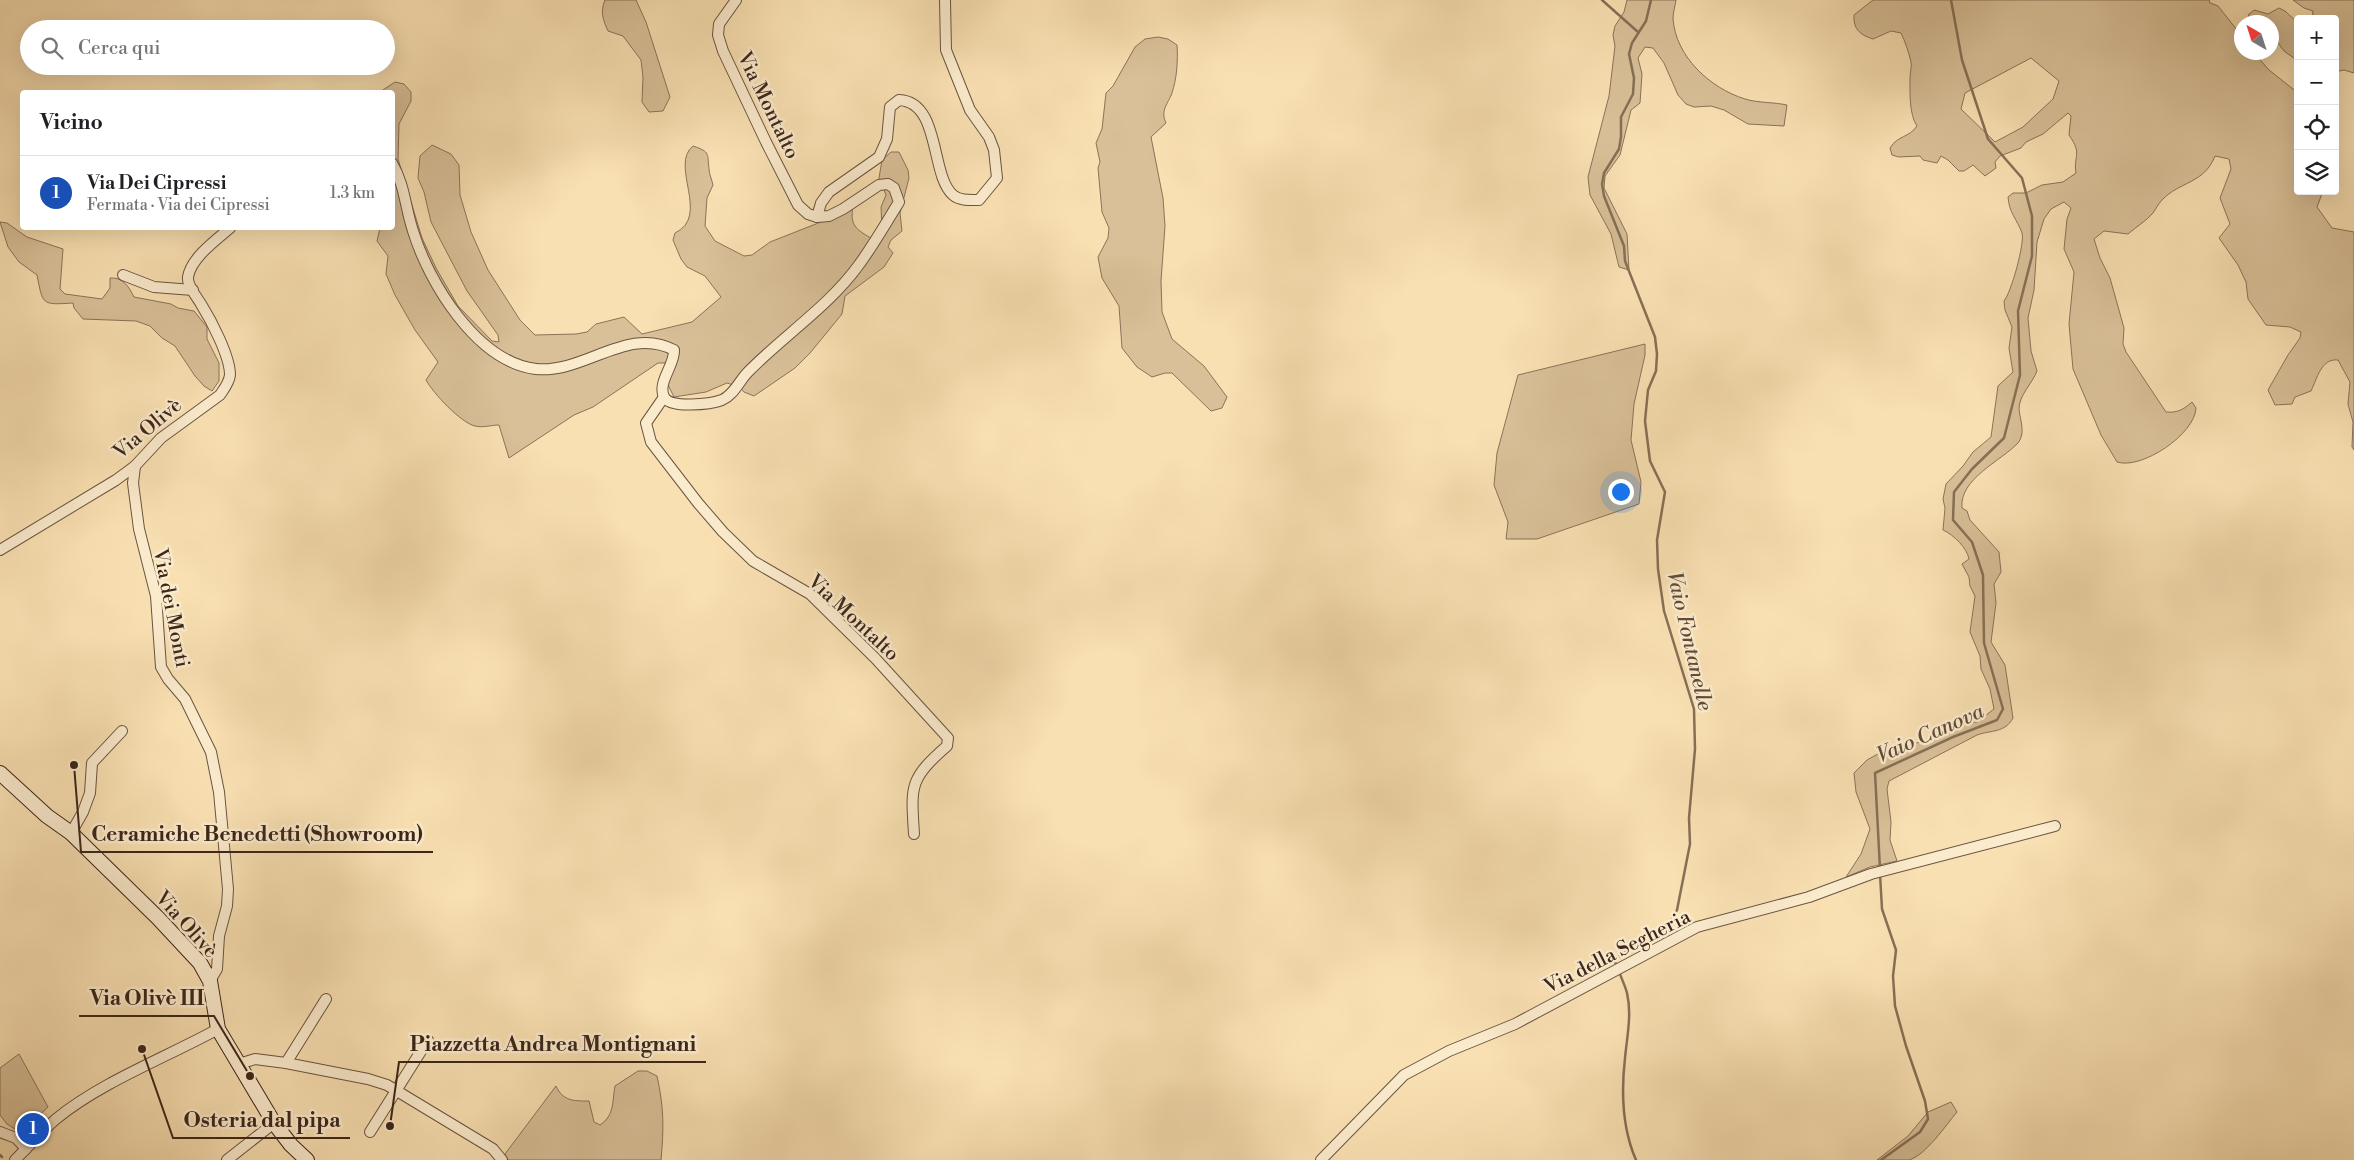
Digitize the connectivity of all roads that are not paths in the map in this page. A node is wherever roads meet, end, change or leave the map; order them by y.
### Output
1 (736, 0) edge
2 (945, 0) edge
3 (395, 168) edge
4 (817, 217) junction
5 (228, 230) edge
6 (123, 275) dead end
7 (193, 290) junction
8 (664, 397) junction
9 (135, 466) junction
10 (0, 550) edge
11 (122, 731) dead end
12 (0, 773) edge
13 (2055, 826) dead end
14 (70, 833) junction
15 (914, 834) dead end
16 (210, 981) junction
17 (326, 998) dead end
18 (218, 1029) junction
19 (428, 1040) dead end
20 (286, 1063) junction
21 (239, 1064) junction
22 (398, 1090) junction
23 (274, 1124) junction
24 (0, 1132) edge
25 (370, 1132) dead end
26 (26, 1149) junction
27 (15, 1160) edge
28 (227, 1160) edge
29 (307, 1160) edge
30 (502, 1160) edge
31 (1321, 1160) edge

1 - 4 street, Via Montalto
2 - 4 street
3 - 8 street, Via Montalto
4 - 8 street
5 - 7 street, Via Olivè
6 - 7 street
7 - 9 street, Via Olivè
8 - 15 street, Via Montalto
9 - 10 street, Via Olivè
9 - 16 street, Via dei Monti
11 - 14 street
12 - 14 street, Via Olivè
13 - 31 street, Via della Segheria
14 - 16 street, Via Olivè
16 - 18 street, Via Olivè
17 - 20 street
18 - 21 street, Via Olivè
18 - 26 street
19 - 22 street
20 - 21 street
20 - 22 street
21 - 23 street, Via Olivè
22 - 25 street
22 - 30 street
23 - 28 street
23 - 29 street, Via Olivè
24 - 26 street
26 - 27 street

